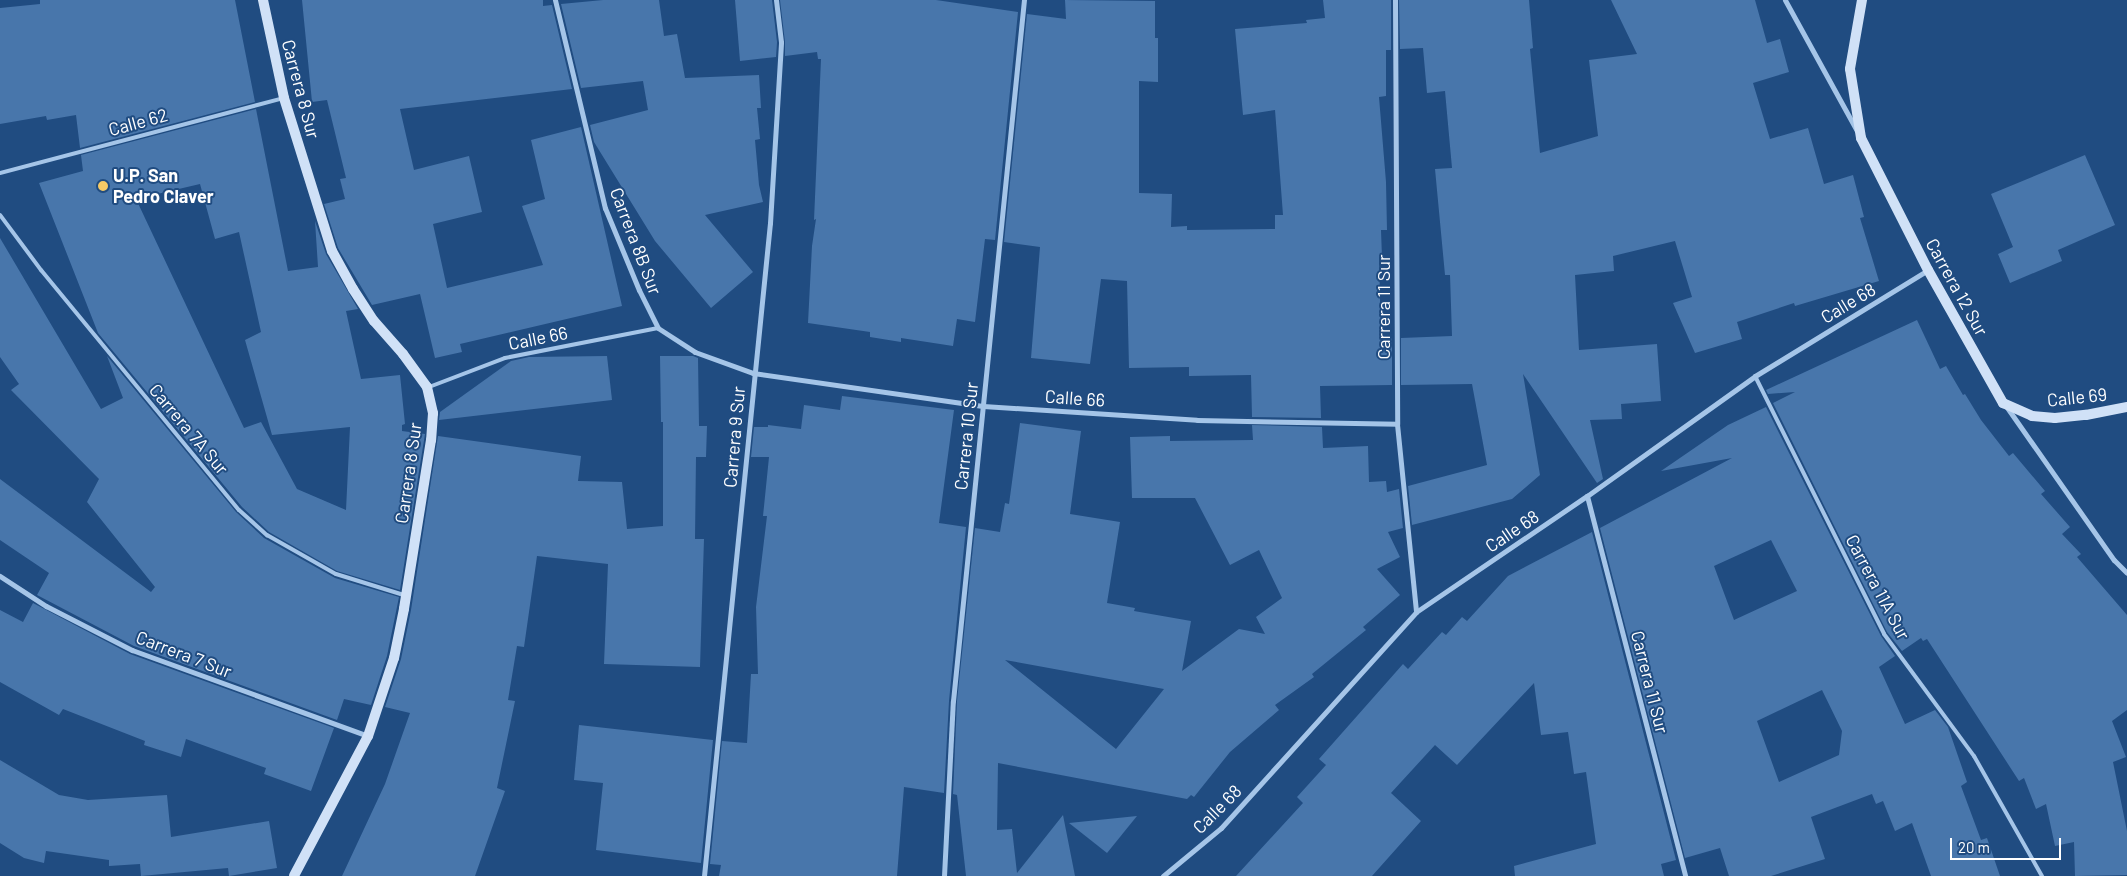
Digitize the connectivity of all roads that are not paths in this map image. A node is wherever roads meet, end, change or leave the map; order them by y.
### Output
1 (263, 0) edge
2 (555, 0) edge
3 (776, 0) edge
4 (1024, 0) edge
5 (1395, 0) edge
6 (1785, 0) edge
7 (1862, 0) edge
8 (284, 98) junction
9 (1861, 138) junction
10 (0, 173) edge
11 (0, 215) edge
12 (1928, 270) junction
13 (658, 328) junction
14 (753, 373) junction
15 (1755, 376) junction
16 (427, 388) junction
17 (2004, 403) junction
18 (983, 406) junction
19 (2127, 407) edge
20 (1397, 424) junction
21 (1587, 496) junction
22 (2127, 573) edge
23 (0, 576) edge
24 (406, 595) junction
25 (1416, 612) junction
26 (368, 736) junction
27 (294, 876) edge
28 (704, 876) edge
29 (944, 876) edge
30 (1163, 876) edge
31 (1686, 876) edge
32 (2042, 876) edge

1 - 8 street, Carrera 8 Sur
2 - 13 street, Carrera 8B Sur
3 - 14 street, Carrera 9 Sur
4 - 18 street, Carrera 10 Sur
5 - 20 street, Carrera 11 Sur
6 - 9 street, Carrera 12 Sur
7 - 9 street
8 - 10 lane, Calle 62
8 - 16 street, Carrera 8 Sur
9 - 12 street, Carrera 12 Sur
11 - 24 lane, Carrera 7A Sur
12 - 15 street, Calle 68
12 - 17 street, Carrera 12 Sur
13 - 14 street
13 - 16 lane, Calle 66
14 - 18 street, Calle 66
14 - 28 street, Carrera 9 Sur
15 - 21 street, Calle 68
15 - 32 lane, Carrera 11A Sur
16 - 24 street, Carrera 8 Sur
17 - 19 street, Calle 69
17 - 22 street, Carrera 12 Sur
18 - 20 street, Calle 66
18 - 29 street, Carrera 10 Sur
20 - 25 street, Carrera 11 Sur
21 - 25 street, Calle 68
21 - 31 street, Carrera 11 Sur
23 - 26 street, Carrera 7 Sur
24 - 26 street, Carrera 8 Sur
25 - 30 street, Calle 68
26 - 27 street, Carrera 8 Sur

